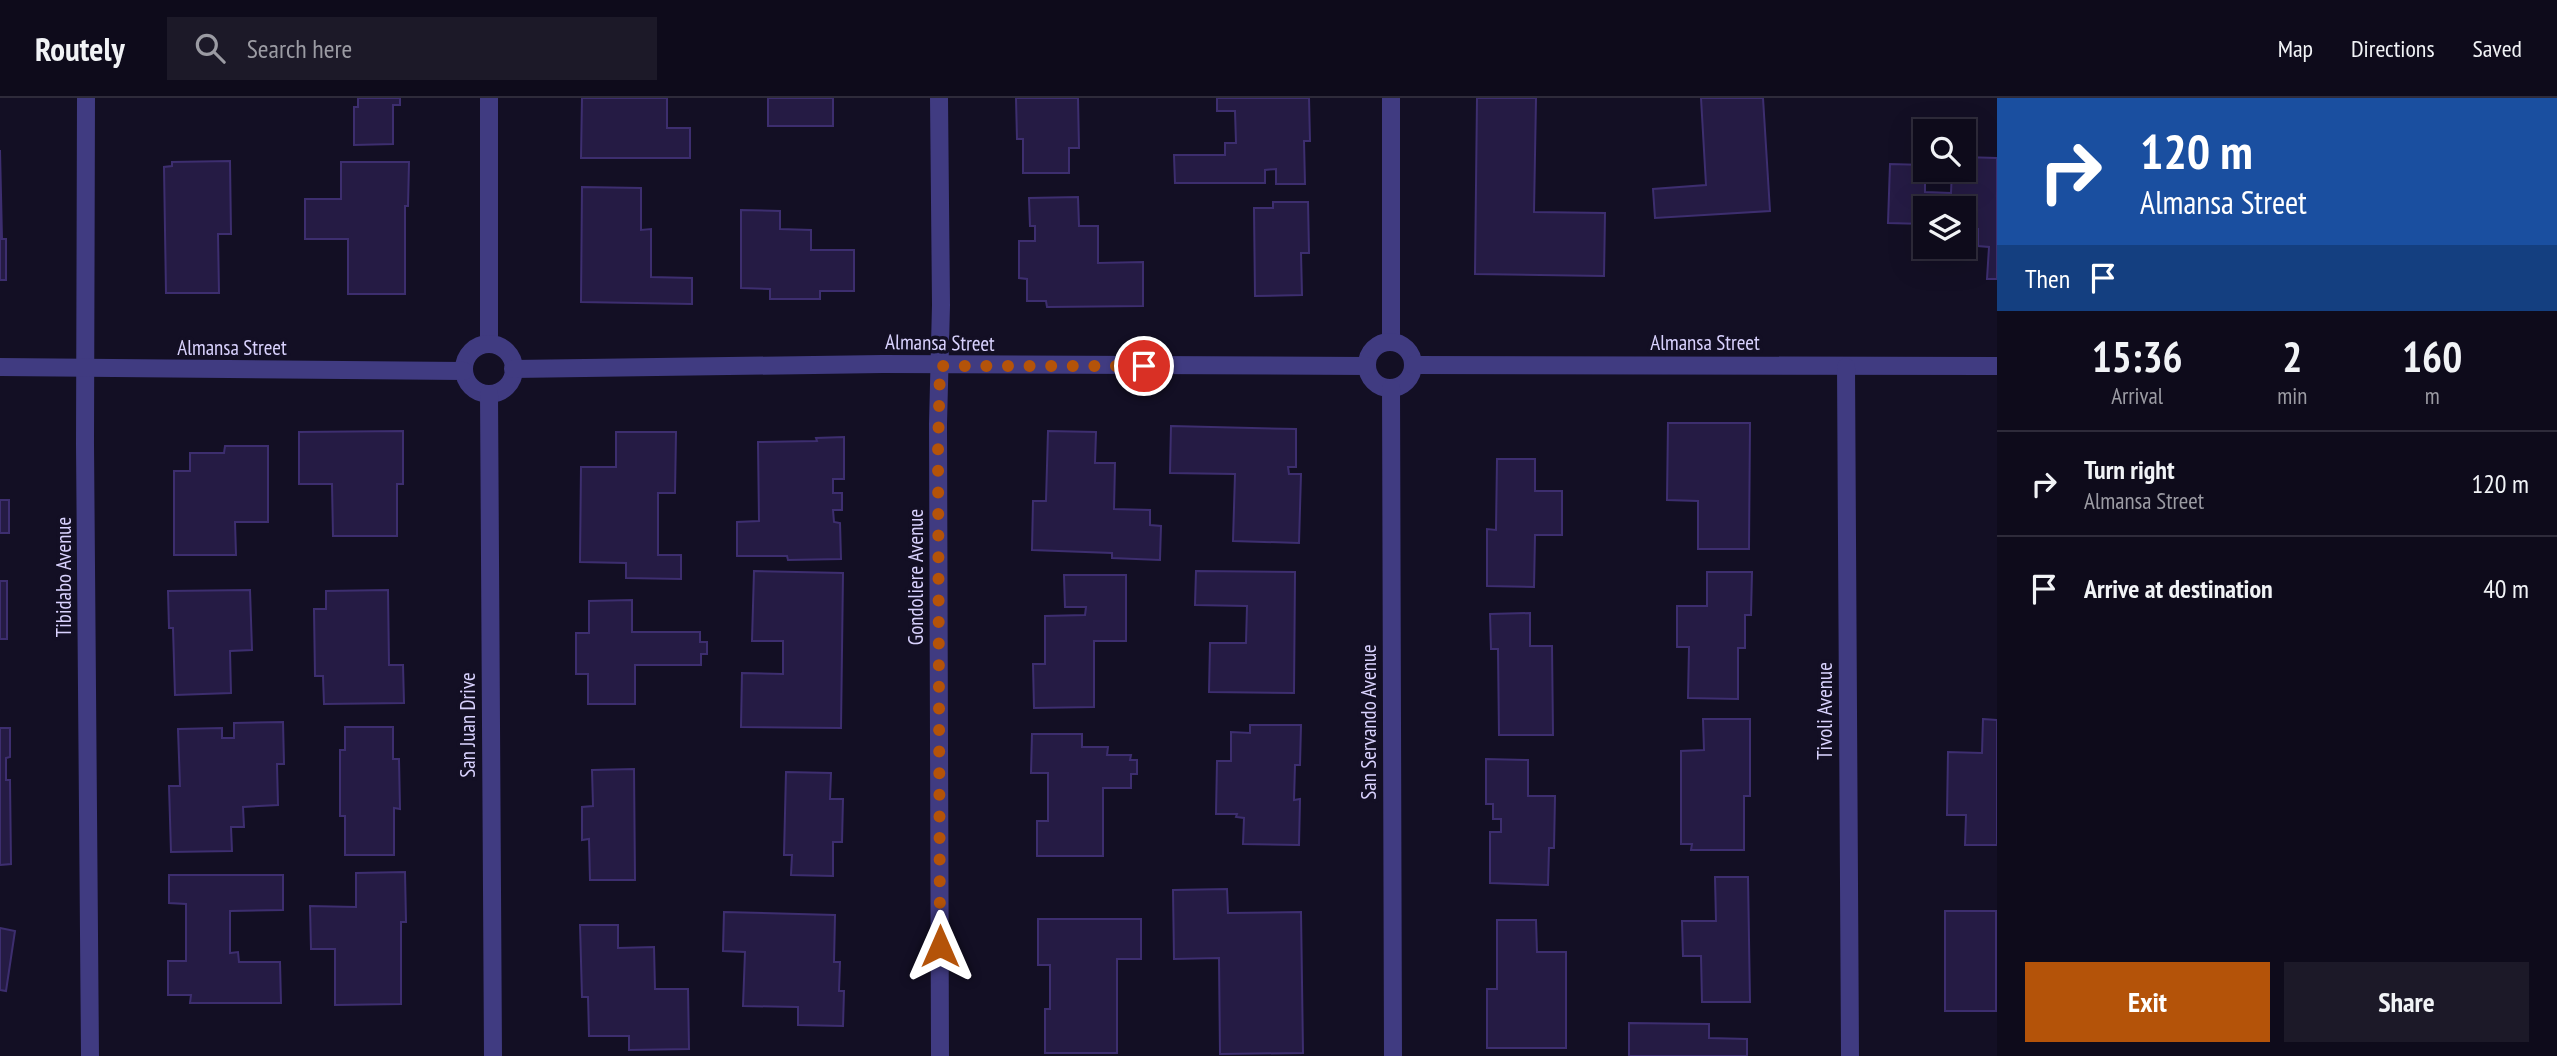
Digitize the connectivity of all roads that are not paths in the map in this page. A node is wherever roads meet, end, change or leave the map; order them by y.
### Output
1 (86, 98) edge
2 (489, 98) edge
3 (939, 98) edge
4 (1391, 98) edge
5 (1391, 342) junction
6 (489, 344) junction
7 (1413, 365) junction
8 (940, 366) junction
9 (1367, 366) junction
10 (1846, 366) junction
11 (1997, 366) edge
12 (0, 367) edge
13 (86, 368) junction
14 (513, 369) junction
15 (464, 371) junction
16 (1391, 388) junction
17 (489, 394) junction
18 (90, 1056) edge
19 (493, 1056) edge
20 (940, 1056) edge
21 (1393, 1056) edge
22 (1850, 1056) edge

1 - 13 street, Tibidabo Avenue
2 - 6 street
3 - 8 street, Gondoliere Avenue
4 - 5 street
5 - 7 street
5 - 9 street
6 - 14 street
6 - 15 street
7 - 10 street, Almansa Street
7 - 16 street
8 - 9 street, Almansa Street
8 - 14 street, Almansa Street
8 - 20 street, Gondoliere Avenue
9 - 16 street
10 - 11 street, Almansa Street
10 - 22 street, Tivoli Avenue
12 - 13 street, Almansa Street
13 - 15 street, Almansa Street
13 - 18 street, Tibidabo Avenue
14 - 17 street
15 - 17 street
16 - 21 street, San Servando Avenue
17 - 19 street, San Juan Drive

